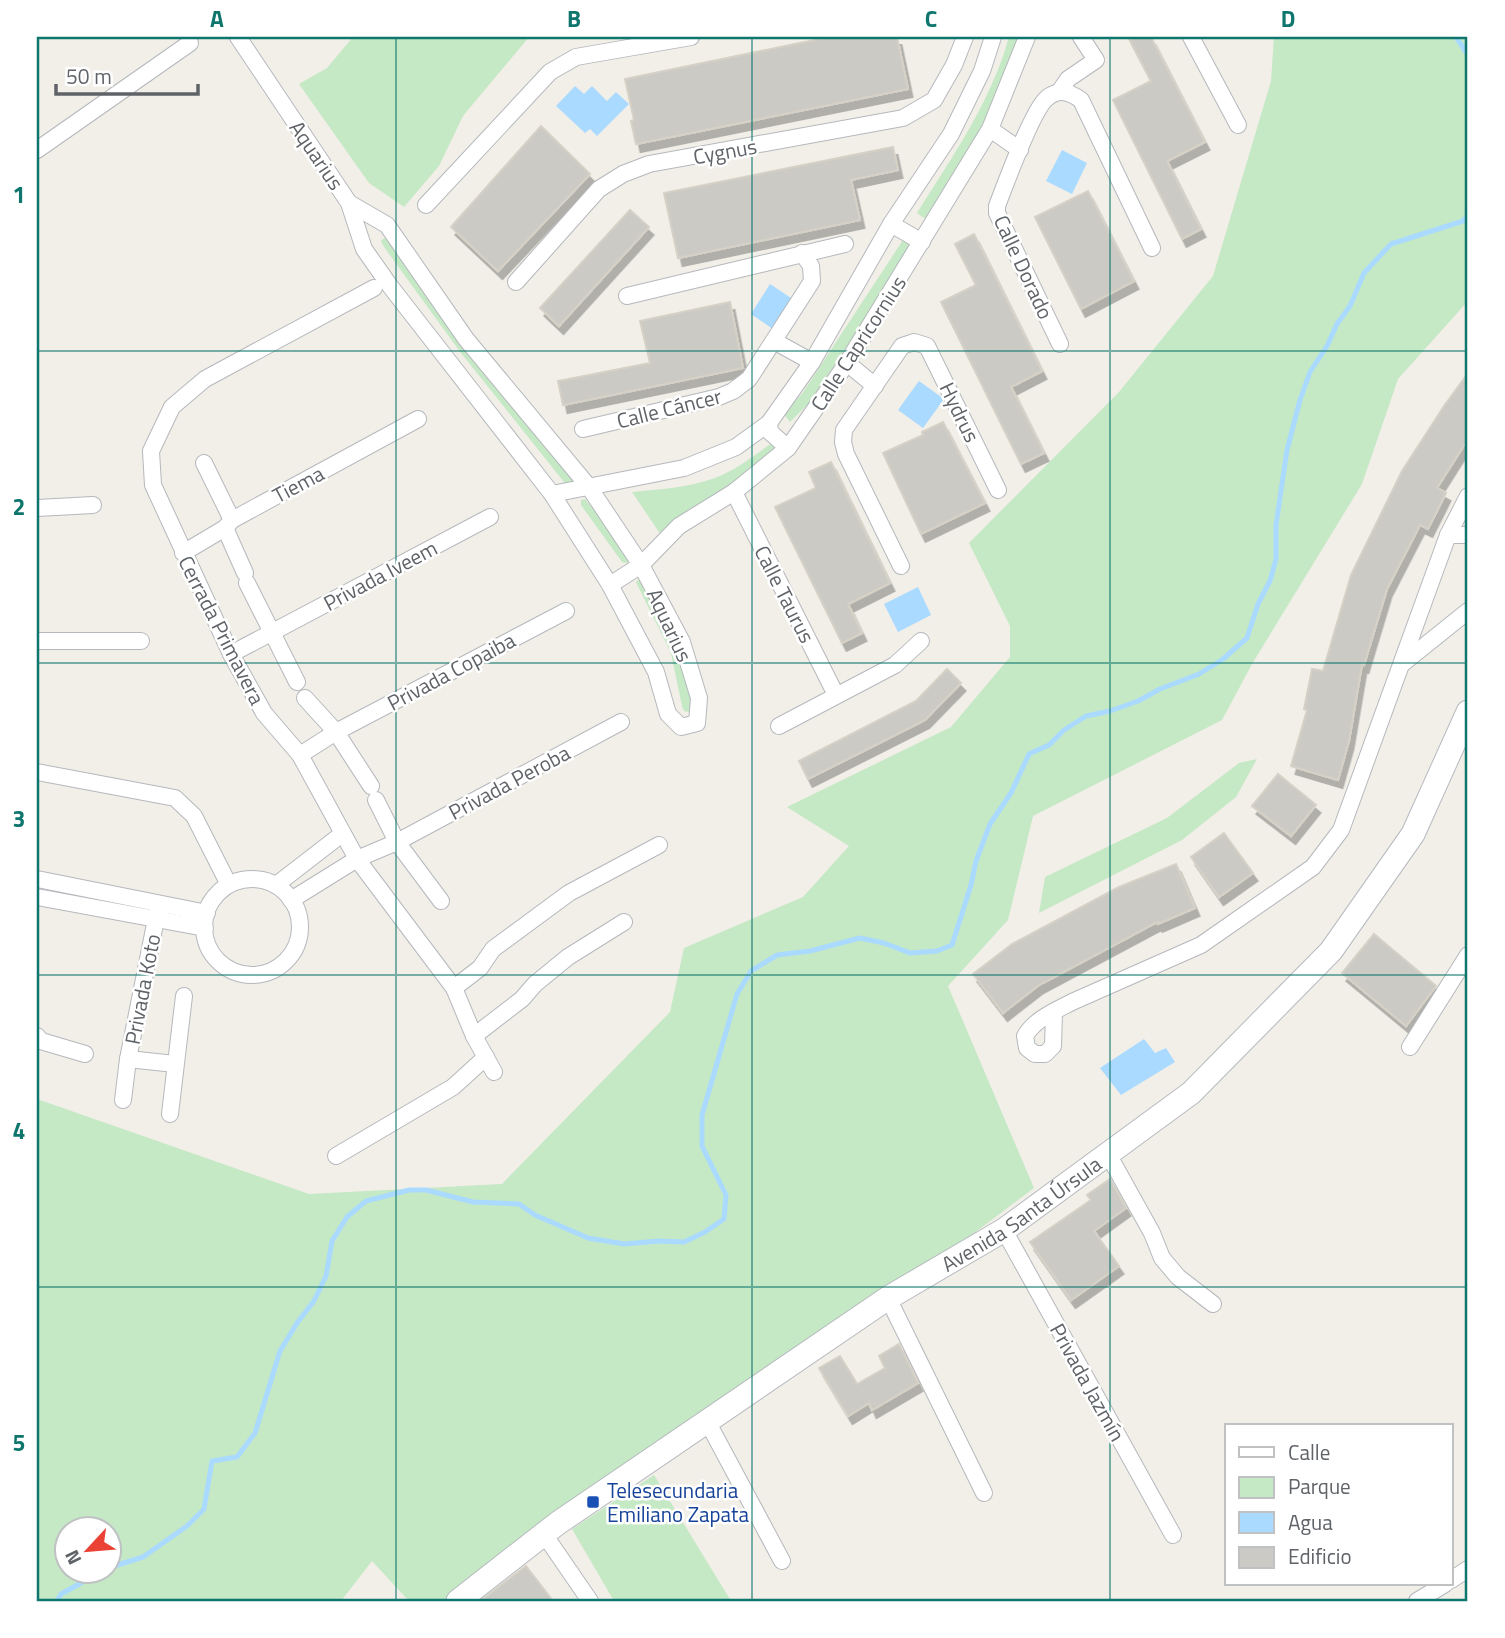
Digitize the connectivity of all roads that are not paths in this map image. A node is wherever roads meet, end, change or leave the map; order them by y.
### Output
1 (238, 37) edge
2 (691, 37) edge
3 (965, 37) edge
4 (993, 37) edge
5 (1027, 37) edge
6 (1081, 37) edge
7 (1191, 37) edge
8 (190, 43) dead end
9 (954, 65) junction
10 (982, 71) junction
11 (1059, 92) junction
12 (1238, 125) dead end
13 (990, 129) junction
14 (37, 150) edge
15 (1020, 150) junction
16 (349, 203) junction
17 (426, 205) dead end
18 (891, 224) junction
19 (922, 242) junction
20 (845, 244) dead end
21 (1152, 248) dead end
22 (802, 253) junction
23 (516, 282) dead end
24 (374, 288) dead end
25 (627, 296) dead end
26 (774, 341) junction
27 (1060, 344) dead end
28 (812, 362) junction
29 (847, 363) junction
30 (875, 386) junction
31 (418, 419) dead end
32 (769, 423) junction
33 (583, 429) dead end
34 (788, 448) junction
35 (204, 463) dead end
36 (589, 487) junction
37 (999, 490) dead end
38 (734, 492) junction
39 (552, 495) junction
40 (1468, 496) edge
41 (93, 505) dead end
42 (37, 508) edge
43 (490, 517) dead end
44 (228, 524) junction
45 (1468, 534) edge
46 (1448, 536) junction
47 (183, 553) junction
48 (641, 565) junction
49 (901, 566) dead end
50 (610, 585) junction
51 (566, 611) dead end
52 (1468, 611) edge
53 (271, 634) junction
54 (921, 640) dead end
55 (37, 641) edge
56 (141, 641) dead end
57 (231, 654) junction
58 (1401, 665) junction
59 (297, 682) dead end
60 (836, 695) junction
61 (305, 698) dead end
62 (1468, 712) edge
63 (621, 722) dead end
64 (779, 726) dead end
65 (336, 732) junction
66 (300, 755) junction
67 (37, 772) edge
68 (342, 834) junction
69 (397, 842) junction
70 (659, 845) dead end
71 (357, 859) junction
72 (37, 879) edge
73 (228, 884) junction
74 (276, 886) junction
75 (37, 897) edge
76 (291, 900) junction
77 (440, 901) dead end
78 (158, 911) junction
79 (206, 921) junction
80 (624, 922) dead end
81 (1468, 955) edge
82 (454, 988) junction
83 (184, 996) dead end
84 (1054, 1012) dead end
85 (37, 1036) edge
86 (474, 1036) junction
87 (1410, 1047) dead end
88 (85, 1054) dead end
89 (128, 1059) junction
90 (175, 1064) junction
91 (123, 1100) dead end
92 (170, 1114) dead end
93 (1108, 1154) junction
94 (335, 1156) dead end
95 (1004, 1230) junction
96 (888, 1298) junction
97 (1213, 1304) dead end
98 (707, 1421) junction
99 (984, 1493) dead end
100 (544, 1534) junction
101 (1173, 1535) dead end
102 (782, 1561) dead end
103 (1468, 1569) edge
104 (1452, 1579) edge
105 (1442, 1586) edge
106 (458, 1601) edge
107 (590, 1601) edge
108 (1418, 1601) edge

1 - 16 street, Aquarius
2 - 17 street
3 - 9 street, Cygnus
4 - 10 street, Calle Capricornius
5 - 13 street, Calle Capricornius
6 - 11 street, Calle Dorado
7 - 12 street
8 - 14 street
9 - 10 street
9 - 23 street, Cygnus
10 - 18 street, Calle Capricornius
11 - 15 street, Calle Dorado
11 - 21 street
13 - 15 street
13 - 19 street, Calle Capricornius
15 - 27 street, Calle Dorado
16 - 36 street, Aquarius
16 - 39 street, Aquarius
18 - 19 street
18 - 28 street, Calle Capricornius
19 - 29 street, Calle Capricornius
20 - 22 street
22 - 25 street
22 - 26 street, Calle Cáncer
24 - 47 street, Cerrada Primavera
26 - 28 street
26 - 33 street, Calle Cáncer
28 - 32 street, Calle Capricornius
29 - 30 street
29 - 34 street, Calle Capricornius
30 - 37 street, Hydrus
30 - 49 street
31 - 44 street, Tiema
32 - 34 street
32 - 36 street, Calle Capricornius
34 - 38 street, Calle Capricornius
35 - 44 street
36 - 39 street, Calle Capricornius
36 - 48 street, Aquarius
38 - 48 street, Calle Capricornius
38 - 60 street, Calle Taurus
39 - 50 street, Aquarius
40 - 46 street
41 - 42 street
43 - 53 street, Privada Iveem
44 - 47 street, Tiema
44 - 53 street
45 - 46 street
46 - 58 street
47 - 57 street, Cerrada Primavera
48 - 50 street, Calle Capricornius
48 - 50 street, Aquarius
51 - 65 street, Privada Copaiba
52 - 58 street
53 - 57 street, Privada Iveem
53 - 59 street
54 - 60 street
55 - 56 street
57 - 66 street, Cerrada Primavera
58 - 84 street
60 - 64 street
61 - 65 street
62 - 93 street, Avenida Santa Úrsula
63 - 69 street, Privada Peroba
65 - 66 street, Privada Copaiba
65 - 69 street
66 - 68 street, Cerrada Primavera
67 - 73 street
68 - 71 street, Cerrada Primavera
68 - 74 street
69 - 71 street, Privada Peroba
69 - 77 street
70 - 82 street
71 - 76 street, Privada Peroba
71 - 82 street, Cerrada Primavera
72 - 78 street
73 - 74 street
73 - 79 street
74 - 76 street
75 - 78 street
76 - 79 street
78 - 79 street
78 - 89 street, Privada Koto
80 - 86 street
81 - 87 street
82 - 86 street, Cerrada Primavera
83 - 90 street, Privada Koto
85 - 88 street
86 - 94 street, Cerrada Primavera
89 - 90 street, Privada Koto
89 - 91 street, Privada Koto
90 - 92 street, Privada Koto
93 - 95 street, Avenida Santa Úrsula
93 - 97 street
95 - 96 street, Avenida Santa Úrsula
95 - 101 street, Privada Jazmín
96 - 98 street, Avenida Santa Úrsula
96 - 99 street
98 - 100 street, Avenida Santa Úrsula
98 - 102 street
100 - 106 street, Avenida Santa Úrsula
100 - 107 street
103 - 104 street
105 - 108 street

